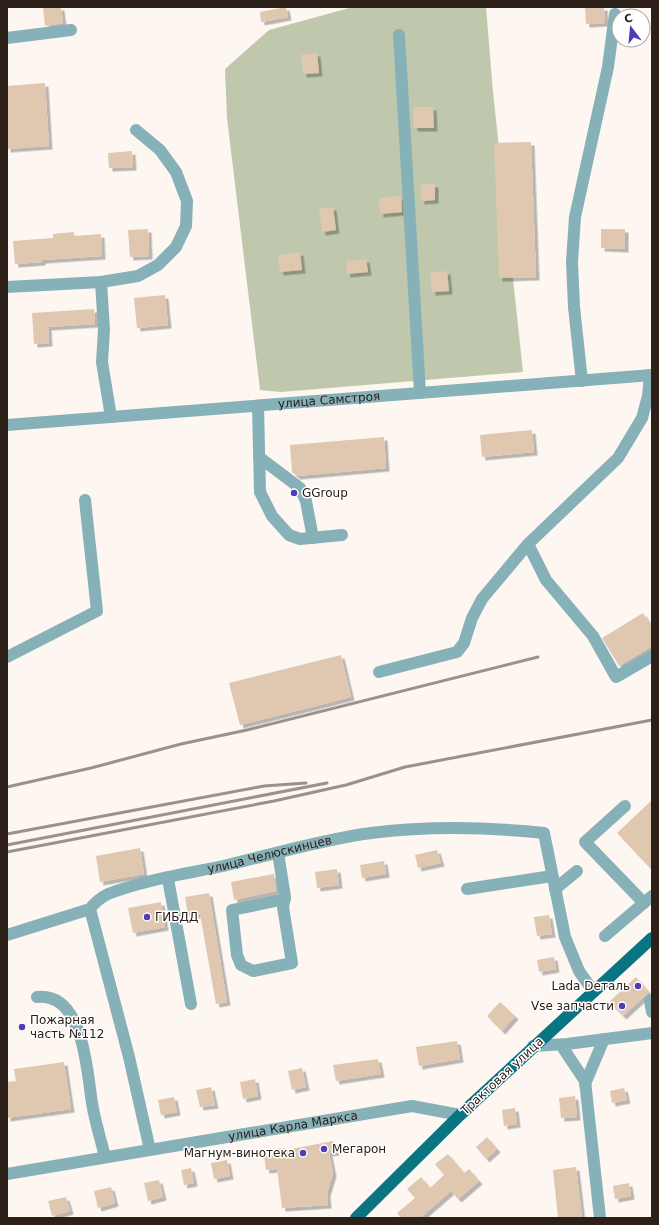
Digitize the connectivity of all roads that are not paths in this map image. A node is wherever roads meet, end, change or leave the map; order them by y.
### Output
1 (70, 30) dead end
2 (399, 35) dead end
3 (7, 38) edge
4 (611, 41) edge
5 (136, 130) dead end
6 (101, 282) junction
7 (7, 287) edge
8 (651, 375) edge
9 (582, 380) junction
10 (420, 393) junction
11 (258, 406) junction
12 (111, 417) junction
13 (7, 426) edge
14 (258, 457) junction
15 (85, 500) dead end
16 (342, 535) dead end
17 (313, 538) junction
18 (528, 544) junction
19 (652, 656) edge
20 (7, 658) edge
21 (379, 672) dead end
22 (625, 806) dead end
23 (278, 853) junction
24 (577, 871) dead end
25 (552, 876) junction
26 (168, 879) junction
27 (467, 889) dead end
28 (555, 889) junction
29 (285, 899) junction
30 (648, 899) edge
31 (90, 909) junction
32 (7, 935) edge
33 (606, 936) dead end
34 (652, 938) edge
35 (593, 991) junction
36 (37, 997) dead end
37 (190, 1004) dead end
38 (652, 1032) edge
39 (604, 1039) junction
40 (561, 1044) junction
41 (533, 1046) junction
42 (585, 1084) junction
43 (460, 1115) junction
44 (150, 1150) junction
45 (105, 1157) junction
46 (7, 1174) edge
47 (356, 1218) edge
48 (600, 1218) edge

1 - 3 street
2 - 10 street
4 - 9 street
5 - 6 street
6 - 7 street
6 - 12 street
8 - 9 street, улица Самстроя
8 - 18 street
9 - 10 street, улица Самстроя
10 - 11 street, улица Самстроя
11 - 12 street, улица Самстроя
11 - 14 street
12 - 13 street, улица Самстроя
14 - 17 street
14 - 17 street
15 - 20 street
16 - 17 street
18 - 19 street
18 - 21 street
22 - 30 street
23 - 25 street, улица Челюскинцев
23 - 26 street, улица Челюскинцев
23 - 29 street
24 - 28 street
25 - 27 street
25 - 28 street
26 - 31 street, улица Челюскинцев
26 - 37 street
28 - 35 street
29 - 29 street
30 - 33 street
31 - 32 street, улица Челюскинцев
31 - 44 street
34 - 35 main road, Трактовая улица
35 - 41 main road, Трактовая улица
36 - 45 street
38 - 39 street
39 - 40 street
39 - 42 street
40 - 41 street
40 - 42 street
41 - 43 main road, Трактовая улица
42 - 48 street
43 - 44 street, улица Карла Маркса
43 - 47 main road, Трактовая улица
44 - 45 street, улица Карла Маркса
45 - 46 street, улица Карла Маркса

